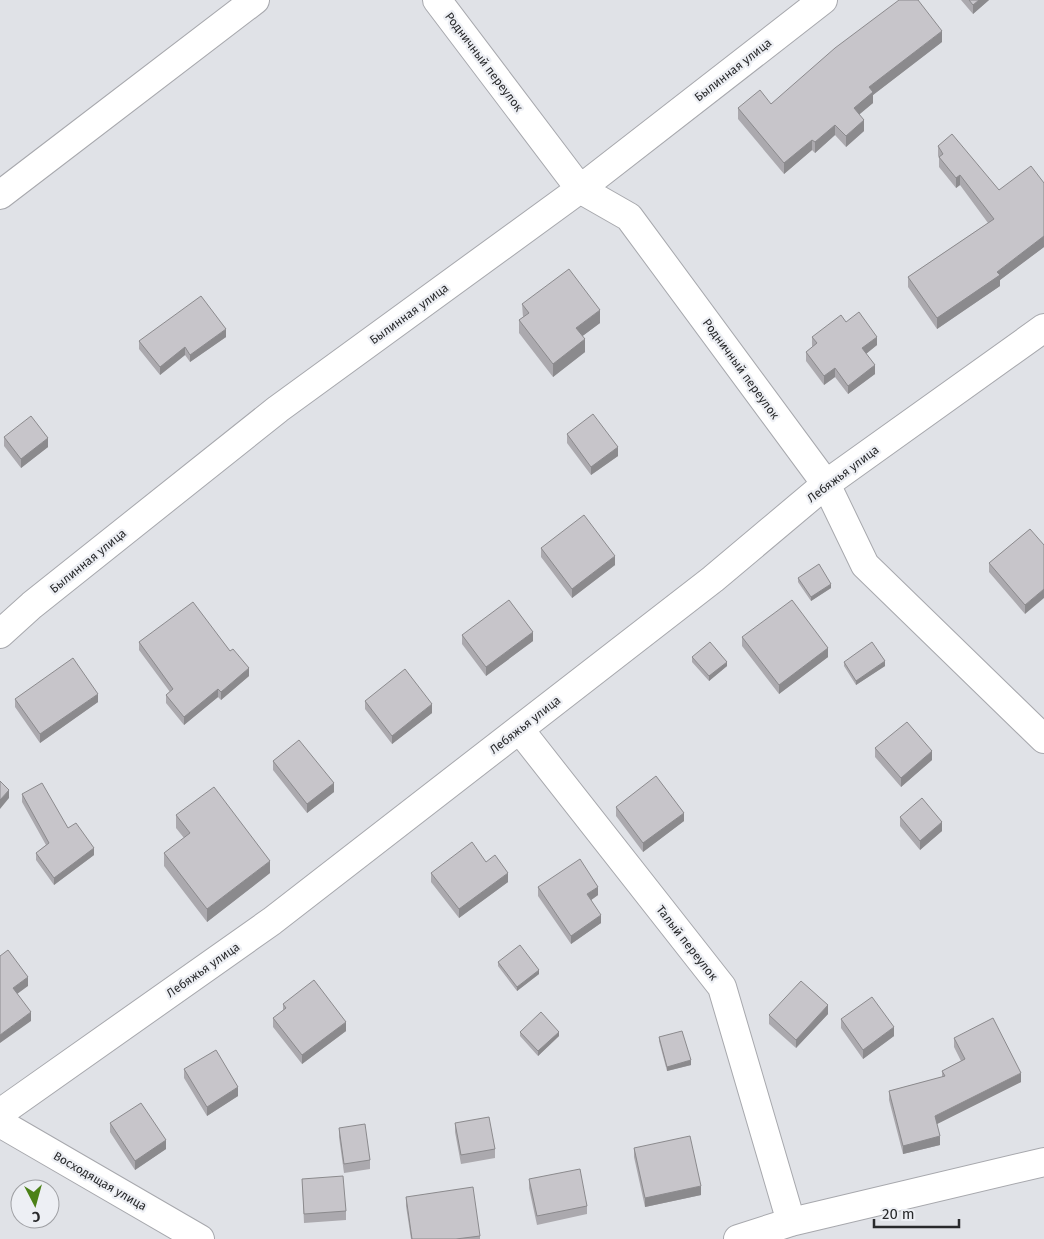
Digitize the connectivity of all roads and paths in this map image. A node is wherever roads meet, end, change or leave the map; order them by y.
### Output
1 (255, 0) edge
2 (437, 0) edge
3 (823, 0) edge
4 (580, 189) junction
5 (0, 195) edge
6 (1044, 328) edge
7 (826, 484) junction
8 (0, 634) edge
9 (520, 730) junction
10 (1044, 739) edge
11 (0, 1113) edge
12 (0, 1123) edge
13 (1044, 1162) edge
14 (791, 1222) junction
15 (200, 1239) edge
16 (738, 1239) edge

1 - 5 street
2 - 4 street, Родничный переулок
3 - 4 street, Былинная улица
4 - 7 street, Родничный переулок
4 - 8 street, Былинная улица
6 - 7 street, Лебяжья улица
7 - 9 street, Лебяжья улица
7 - 10 street, Родничный переулок
9 - 11 street, Лебяжья улица
9 - 14 street, Талый переулок
12 - 15 street, Восходящая улица
13 - 14 street
14 - 16 street

